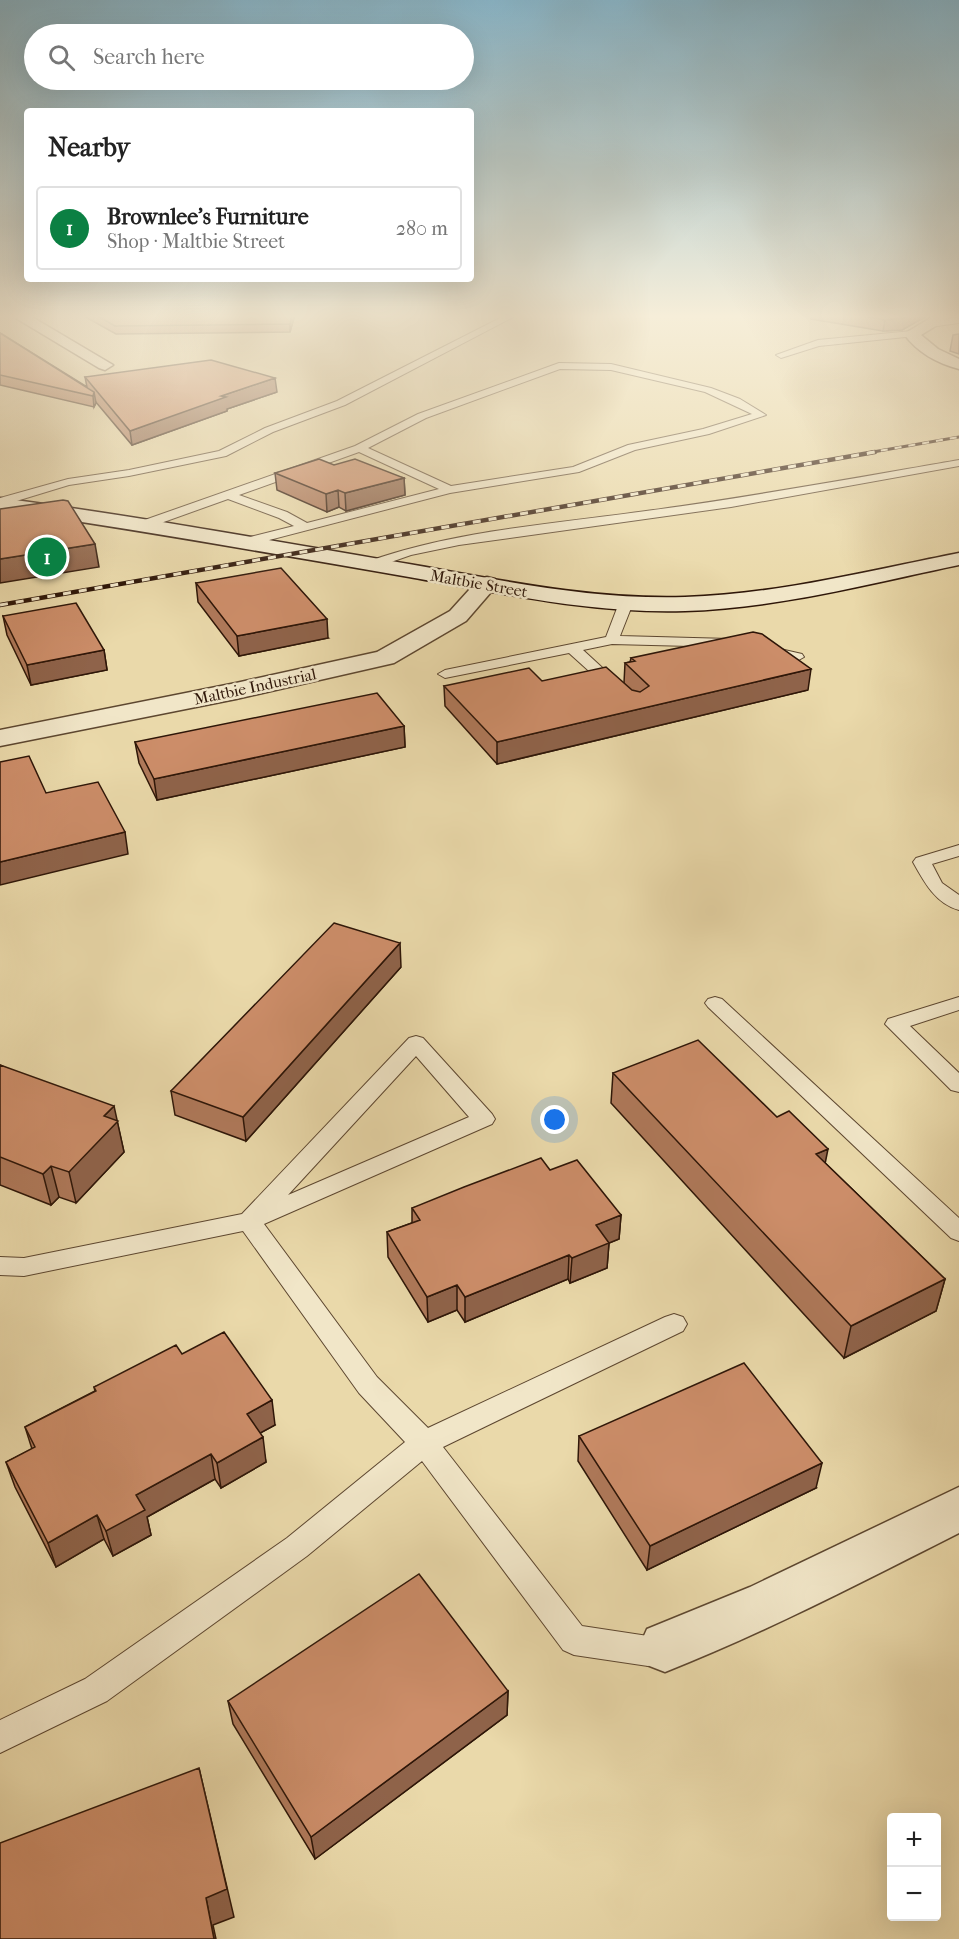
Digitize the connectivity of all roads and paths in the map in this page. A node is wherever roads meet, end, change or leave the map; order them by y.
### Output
1 (337, 404) edge
2 (454, 404) edge
3 (742, 404) edge
4 (359, 447) junction
5 (959, 463) edge
6 (450, 490) junction
7 (228, 495) junction
8 (0, 503) edge
9 (143, 525) junction
10 (305, 527) junction
11 (246, 542) junction
12 (959, 559) edge
13 (374, 564) junction
14 (487, 584) junction
15 (626, 603) junction
16 (612, 640) junction
17 (572, 648) junction
18 (797, 657) edge
19 (445, 674) dead end
20 (629, 699) edge
21 (0, 738) edge
22 (959, 850) edge
23 (959, 904) edge
24 (715, 1003) dead end
25 (959, 1003) edge
26 (959, 1084) edge
27 (249, 1221) junction
28 (959, 1232) edge
29 (0, 1266) edge
30 (674, 1324) dead end
31 (424, 1443) junction
32 (959, 1509) edge
33 (666, 1647) joint
34 (0, 1737) edge

1 - 8 lane
2 - 4 lane
3 - 6 lane
4 - 6 lane
4 - 7 lane
5 - 13 lane
6 - 10 lane
7 - 9 lane
7 - 10 lane
8 - 9 street, Maltbie Street
9 - 11 street, Maltbie Street
10 - 11 lane
11 - 13 street, Maltbie Street
12 - 15 street, Maltbie Street
13 - 14 street, Maltbie Street
14 - 15 street, Maltbie Street
14 - 21 street, Maltbie Industrial
15 - 16 lane
16 - 17 lane
16 - 18 lane
17 - 19 lane
17 - 20 lane
22 - 23 lane
24 - 28 lane
25 - 26 lane
27 - 27 lane
27 - 29 lane
27 - 31 lane
30 - 31 lane
31 - 33 lane
31 - 34 lane
32 - 33 street

